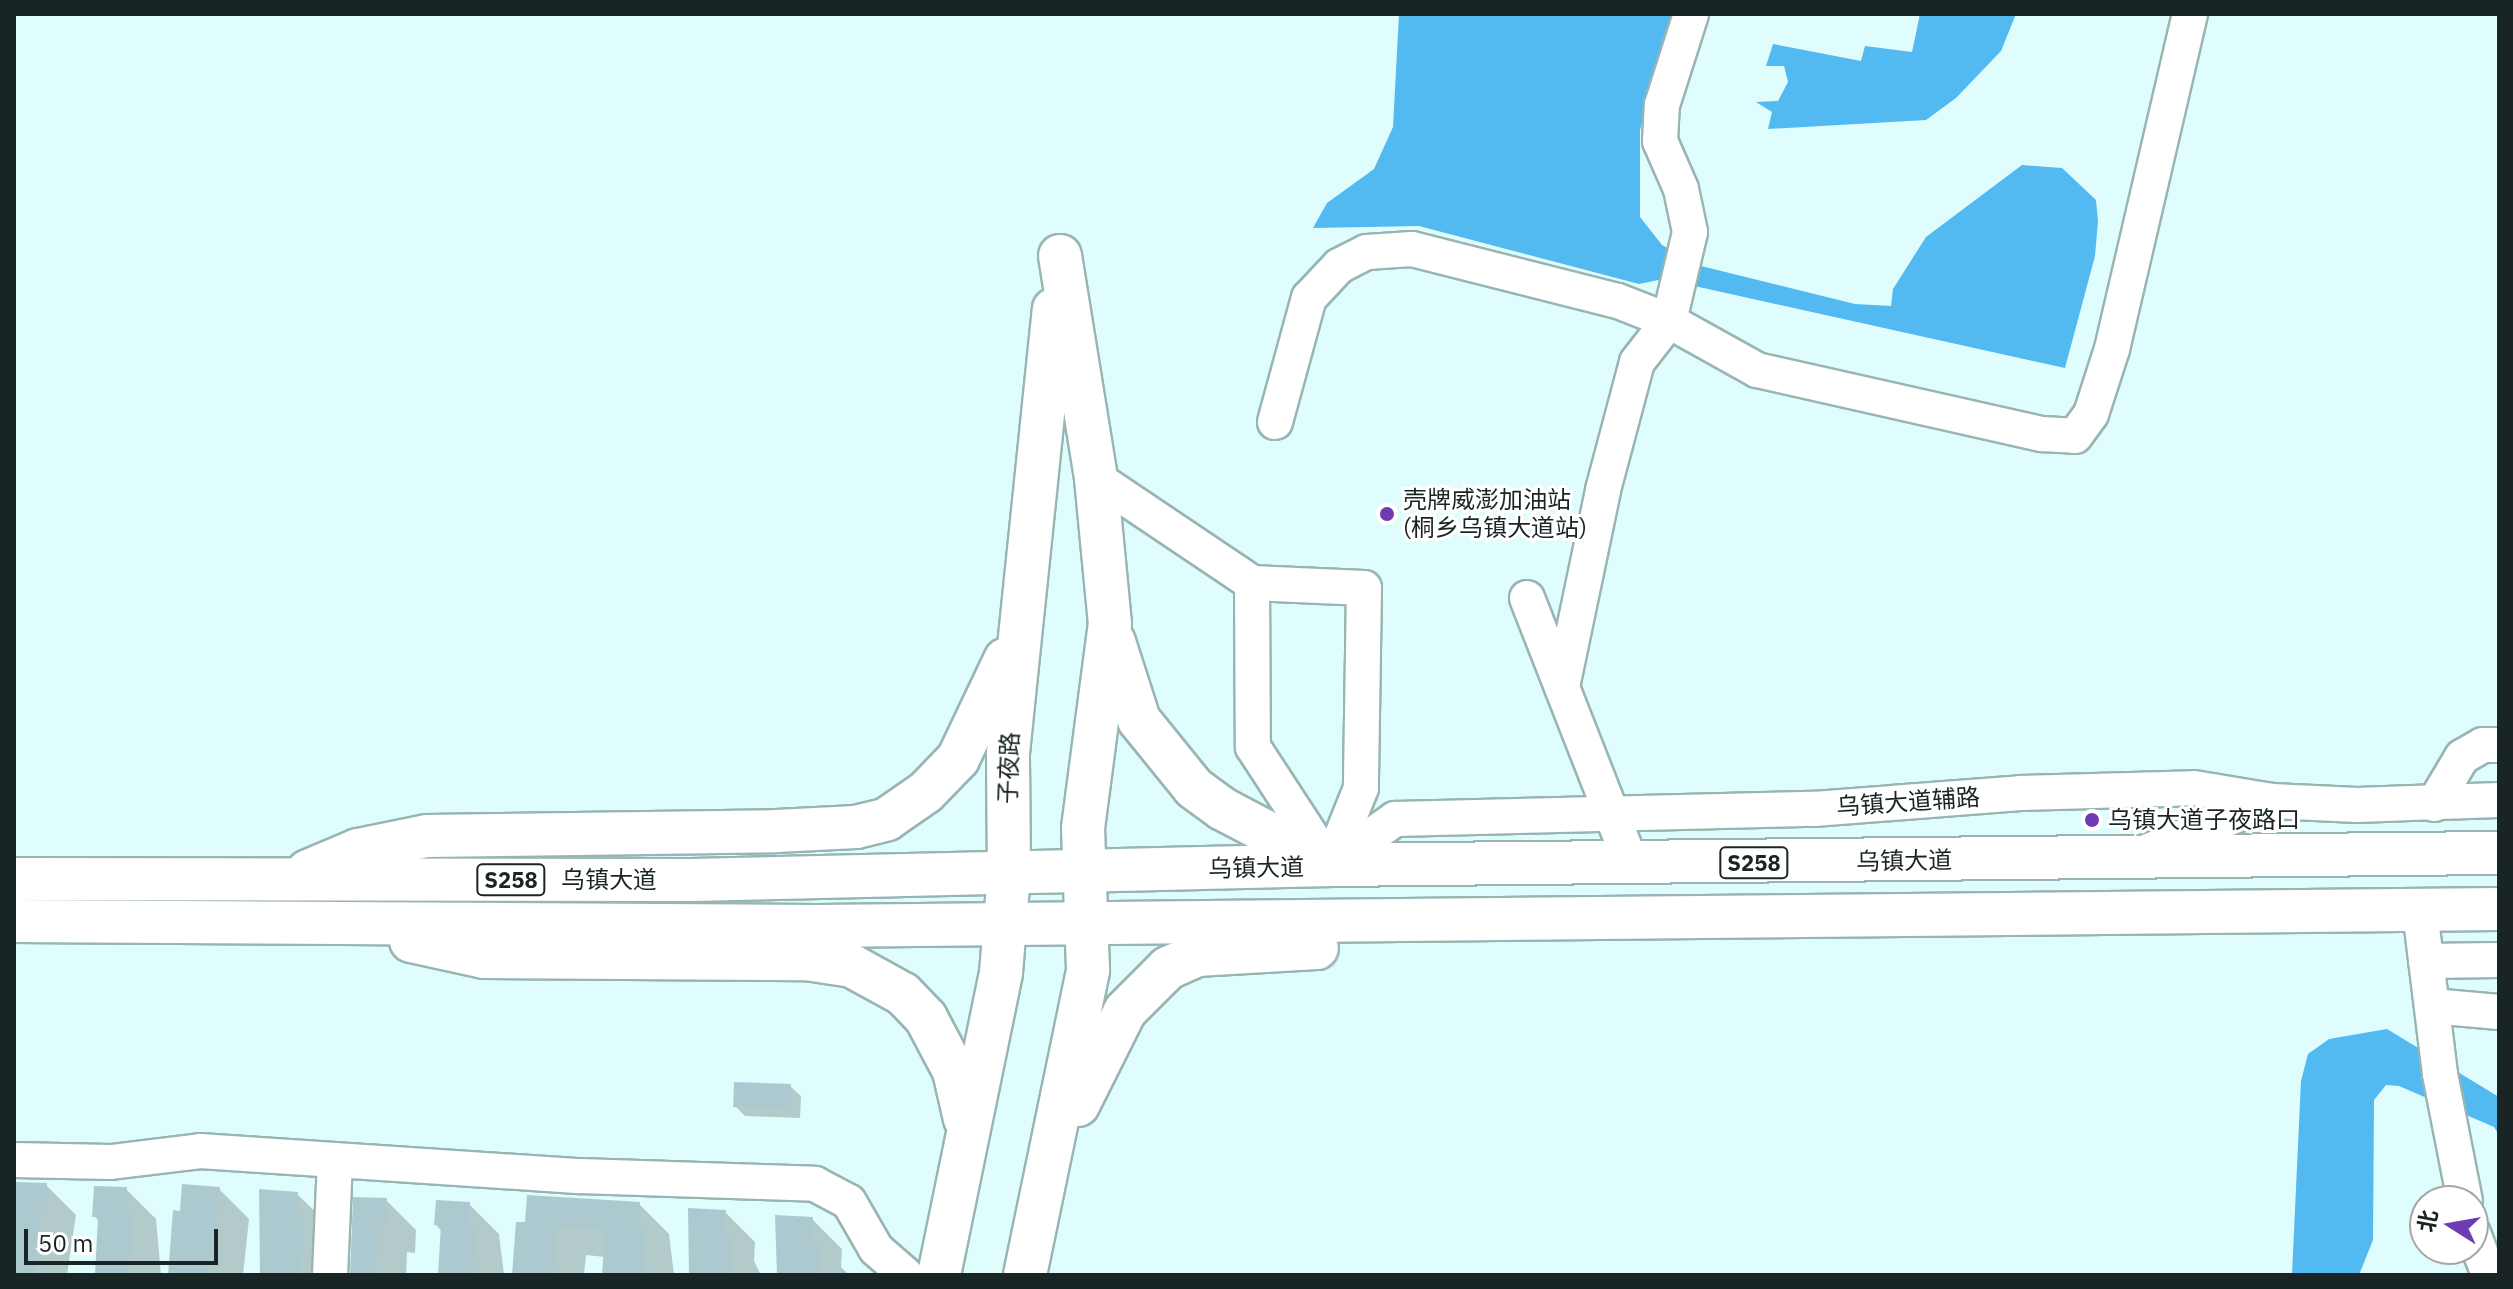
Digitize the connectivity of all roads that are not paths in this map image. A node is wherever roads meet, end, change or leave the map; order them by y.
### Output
1 (1691, 14) edge
2 (2190, 14) edge
3 (1669, 321) junction
4 (1275, 422) dead end
5 (1096, 478) junction
6 (1252, 583) junction
7 (1527, 598) dead end
8 (1110, 624) junction
9 (1020, 626) junction
10 (1562, 687) junction
11 (2499, 745) edge
12 (2499, 800) edge
13 (2272, 801) junction
14 (2434, 804) junction
15 (1612, 814) junction
16 (2499, 853) edge
17 (2128, 859) junction
18 (1769, 863) junction
19 (1631, 864) junction
20 (1330, 865) junction
21 (1083, 870) junction
22 (1009, 873) junction
23 (292, 878) junction
24 (14, 879) edge
25 (2499, 909) edge
26 (2420, 911) junction
27 (1770, 919) junction
28 (14, 921) edge
29 (1088, 921) junction
30 (1648, 921) junction
31 (356, 924) junction
32 (1007, 924) junction
33 (2499, 960) edge
34 (2426, 961) junction
35 (2432, 1011) junction
36 (2499, 1012) edge
37 (967, 1137) junction
38 (14, 1160) edge
39 (335, 1160) junction
40 (1047, 1176) junction
41 (2462, 1185) edge
42 (330, 1275) edge
43 (906, 1275) edge
44 (939, 1275) edge
45 (1025, 1275) edge

1 - 3 street
2 - 3 street
3 - 4 street
3 - 10 street
5 - 6 street
5 - 8 main road
5 - 9 main road, 子夜路
6 - 20 street
6 - 20 street
7 - 10 street
8 - 20 main road
8 - 21 main road
9 - 22 main road, 子夜路
9 - 23 main road
10 - 15 street
11 - 14 street
12 - 14 street, 乌镇大道辅路
13 - 14 street, 乌镇大道辅路
13 - 15 street, 乌镇大道辅路
13 - 17 street
15 - 19 street
15 - 20 street, 乌镇大道辅路
16 - 17 main road, 乌镇大道 / S258
17 - 18 main road, 乌镇大道 / S258
18 - 19 main road, 乌镇大道 / S258
18 - 27 main road
19 - 20 main road, 乌镇大道 / S258
20 - 21 main road, 乌镇大道 / S258
21 - 22 main road, 乌镇大道 / S258
21 - 29 main road
22 - 23 main road, 乌镇大道 / S258
22 - 32 main road, 子夜路
23 - 24 main road, 乌镇大道 / S258
25 - 26 main road, 乌镇大道 / S258
26 - 27 main road, 乌镇大道 / S258
26 - 34 street
27 - 30 main road, 乌镇大道 / S258
28 - 31 main road, 乌镇大道 / S258
29 - 30 main road, 乌镇大道 / S258
29 - 32 main road, 乌镇大道 / S258
29 - 40 main road
30 - 40 main road
31 - 32 main road, 乌镇大道 / S258
31 - 37 main road
32 - 37 main road, 子夜路
33 - 34 street
34 - 35 street
35 - 36 street
35 - 41 street
37 - 44 main road, 子夜路
38 - 39 street
39 - 42 street
39 - 43 street
40 - 45 main road

